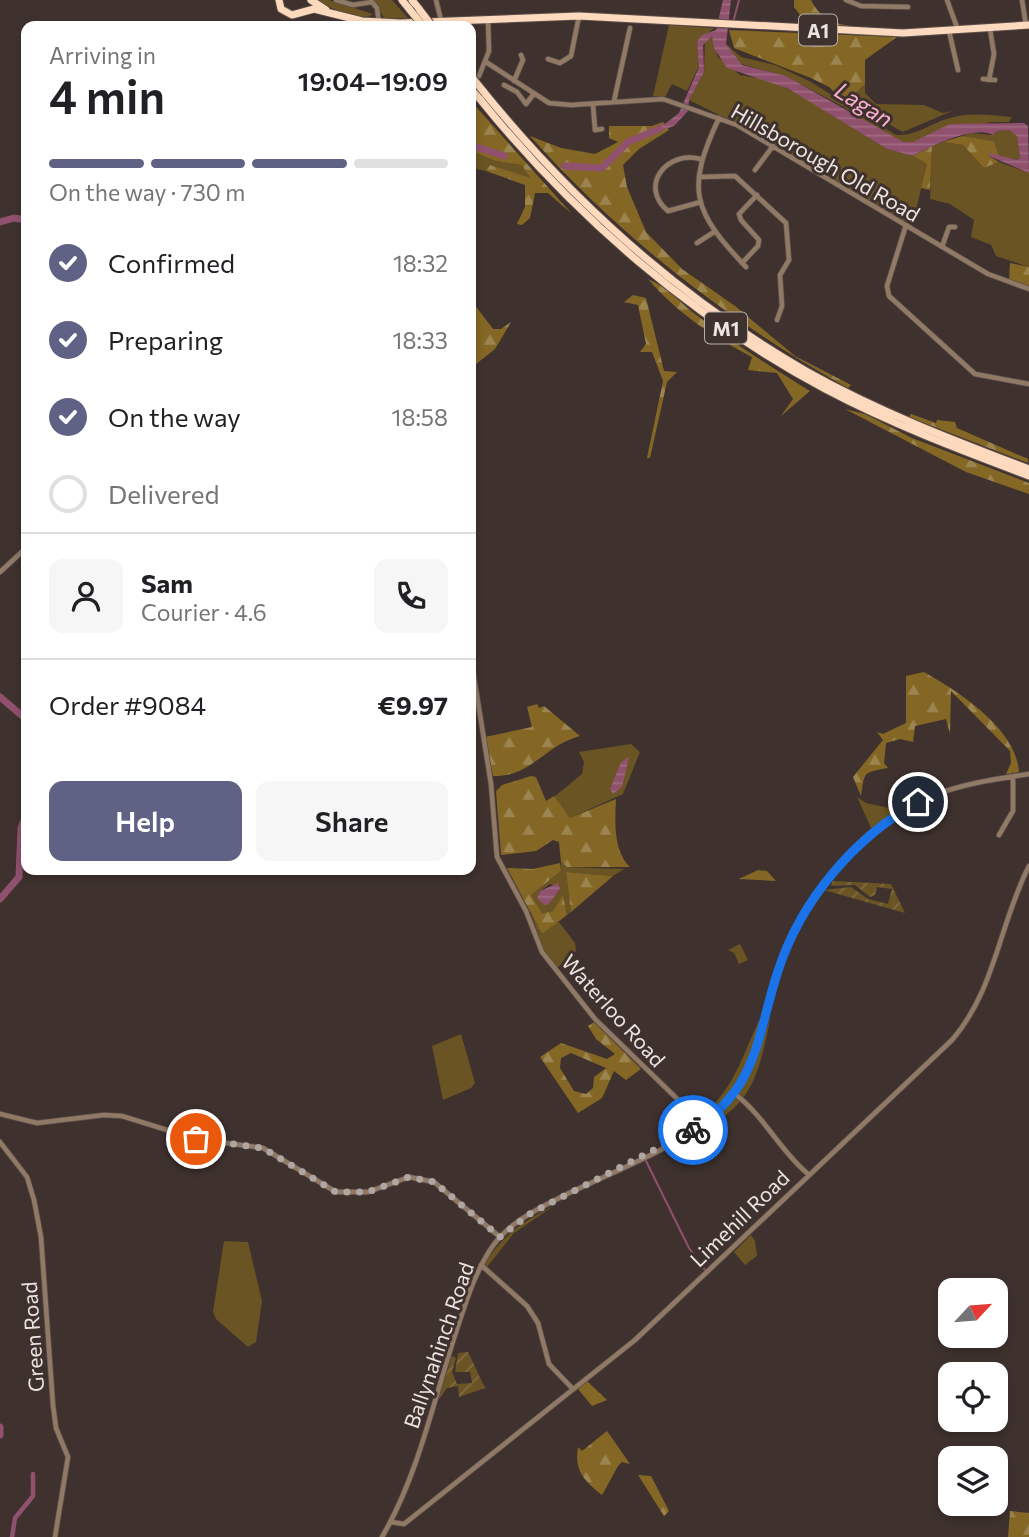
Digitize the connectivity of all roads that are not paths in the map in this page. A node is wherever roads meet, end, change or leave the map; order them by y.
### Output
1 (304, 0) edge
2 (310, 0) edge
3 (335, 0) edge
4 (402, 0) edge
5 (436, 0) edge
6 (846, 0) edge
7 (890, 0) edge
8 (947, 0) edge
9 (1022, 0) edge
10 (278, 1) edge
11 (414, 5) edge
12 (889, 7) junction
13 (908, 7) dead end
14 (333, 13) junction
15 (296, 14) junction
16 (579, 16) junction
17 (488, 18) junction
18 (441, 20) junction
19 (370, 21) edge
20 (379, 21) edge
21 (420, 21) edge
22 (428, 21) edge
23 (1028, 25) edge
24 (630, 28) dead end
25 (990, 29) junction
26 (949, 31) junction
27 (958, 31) junction
28 (523, 58) dead end
29 (548, 59) dead end
30 (486, 62) junction
31 (958, 70) dead end
32 (476, 75) edge
33 (476, 79) edge
34 (989, 80) dead end
35 (514, 81) junction
36 (504, 85) dead end
37 (476, 92) edge
38 (533, 94) junction
39 (481, 95) junction
40 (614, 101) junction
41 (593, 104) junction
42 (719, 118) junction
43 (603, 129) dead end
44 (773, 146) junction
45 (700, 159) junction
46 (755, 170) dead end
47 (699, 177) junction
48 (757, 195) junction
49 (701, 202) junction
50 (906, 225) junction
51 (949, 227) dead end
52 (714, 232) junction
53 (697, 243) dead end
54 (942, 247) junction
55 (1029, 289) edge
56 (777, 320) dead end
57 (1029, 384) edge
58 (1029, 469) edge
59 (1029, 476) edge
60 (21, 553) edge
61 (0, 572) edge
62 (476, 691) edge
63 (1029, 774) edge
64 (1013, 777) junction
65 (999, 835) dead end
66 (1029, 866) edge
67 (735, 1094) junction
68 (0, 1114) edge
69 (703, 1124) junction
70 (0, 1142) edge
71 (808, 1174) junction
72 (500, 1237) junction
73 (481, 1265) junction
74 (572, 1388) junction
75 (391, 1522) junction
76 (55, 1537) edge
77 (382, 1537) edge

1 - 15 highway
2 - 14 highway, A1
3 - 20 street
4 - 11 highway
5 - 18 street
6 - 12 street
7 - 12 street
8 - 27 street
9 - 23 street
10 - 15 highway
11 - 22 highway, bridge
12 - 13 street
14 - 15 highway, A1
14 - 19 highway, A1
16 - 17 highway, A1
16 - 26 highway, A1
16 - 29 street
17 - 18 highway, A1
17 - 30 street
18 - 21 highway, A1
23 - 25 highway, A1
24 - 40 street
25 - 27 highway, A1
25 - 34 street
26 - 27 highway, A1
26 - 31 street
28 - 35 street
30 - 32 street
30 - 35 street, Hillsborough Old Road
33 - 39 highway, M1, bridge
35 - 38 street, Hillsborough Old Road
36 - 38 street
37 - 39 highway, M1, bridge
38 - 41 street, Hillsborough Old Road
39 - 58 highway, M1
39 - 59 highway, M1
40 - 41 street, Hillsborough Old Road
40 - 42 street, Hillsborough Old Road
41 - 43 street
42 - 44 street, Hillsborough Old Road
42 - 45 street
44 - 46 street
44 - 50 street, Hillsborough Old Road
45 - 47 street
45 - 49 street
47 - 48 street
47 - 49 street
48 - 52 street
48 - 56 street
49 - 52 street
50 - 54 street, Hillsborough Old Road
50 - 57 street
51 - 54 street
52 - 53 street
54 - 55 street, Hillsborough Old Road
60 - 61 street
62 - 69 street, Waterloo Road
63 - 64 street, Ballynahinch Road
64 - 65 street
64 - 67 street, Ballynahinch Road
66 - 71 street, Limehill Road
67 - 69 street, Ballynahinch Road
67 - 71 street
68 - 72 street
69 - 72 street, Ballynahinch Road
70 - 76 street, Green Road
71 - 74 street, Limehill Road
72 - 73 street, Ballynahinch Road
73 - 74 street
73 - 75 street, Ballynahinch Road
74 - 75 street, Limehill Road
75 - 77 street, Ballynahinch Road

